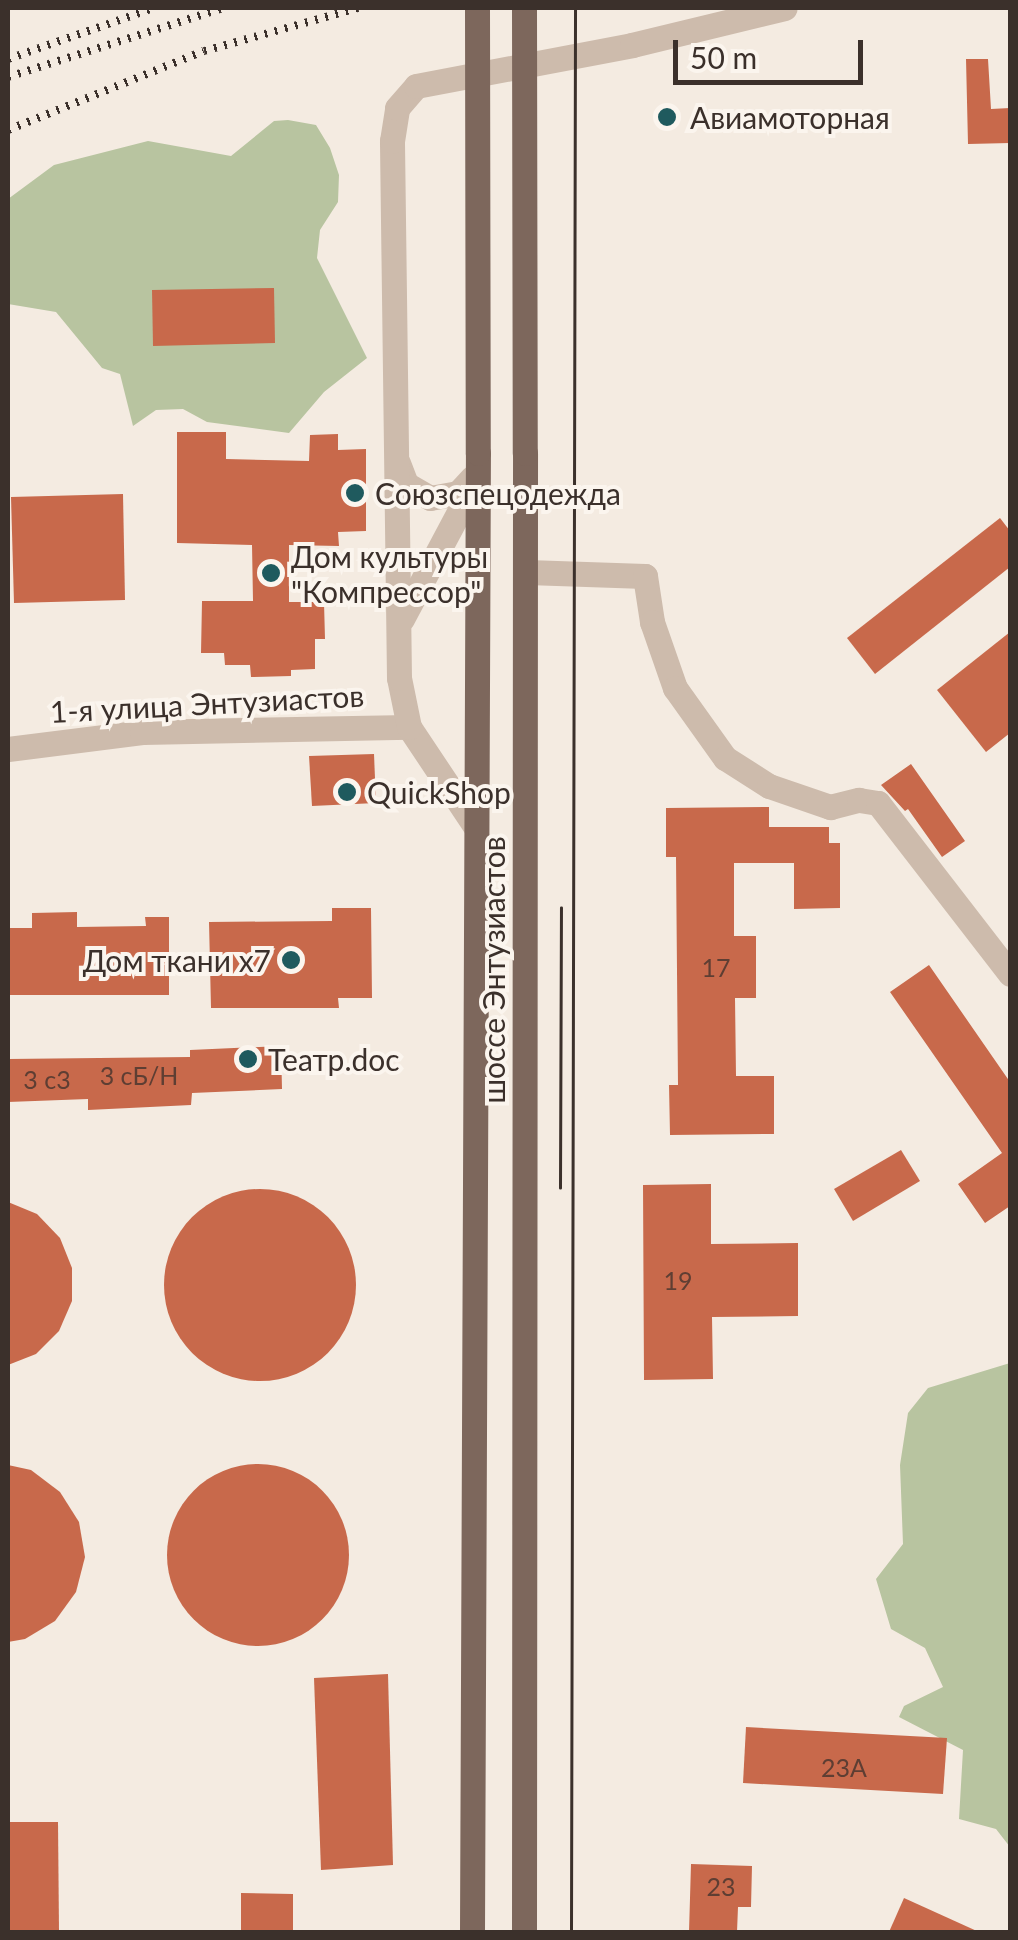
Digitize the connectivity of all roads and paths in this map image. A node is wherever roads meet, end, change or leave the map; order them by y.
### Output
1 (476, 8) edge
2 (524, 8) edge
3 (785, 8) edge
4 (397, 458) junction
5 (478, 463) junction
6 (526, 572) junction
7 (399, 624) junction
8 (409, 727) junction
9 (8, 749) edge
10 (475, 826) junction
11 (1010, 974) edge
12 (472, 1932) edge
13 (524, 1932) edge

1 - 5 main road, шоссе Энтузиастов, bridge
2 - 6 main road, шоссе Энтузиастов, bridge
3 - 4 street
4 - 5 street
4 - 7 street
5 - 7 street
5 - 10 main road, шоссе Энтузиастов
6 - 11 street
6 - 13 main road, шоссе Энтузиастов
7 - 8 street
8 - 9 street, 1-я улица Энтузиастов
8 - 10 street
10 - 12 main road, шоссе Энтузиастов

